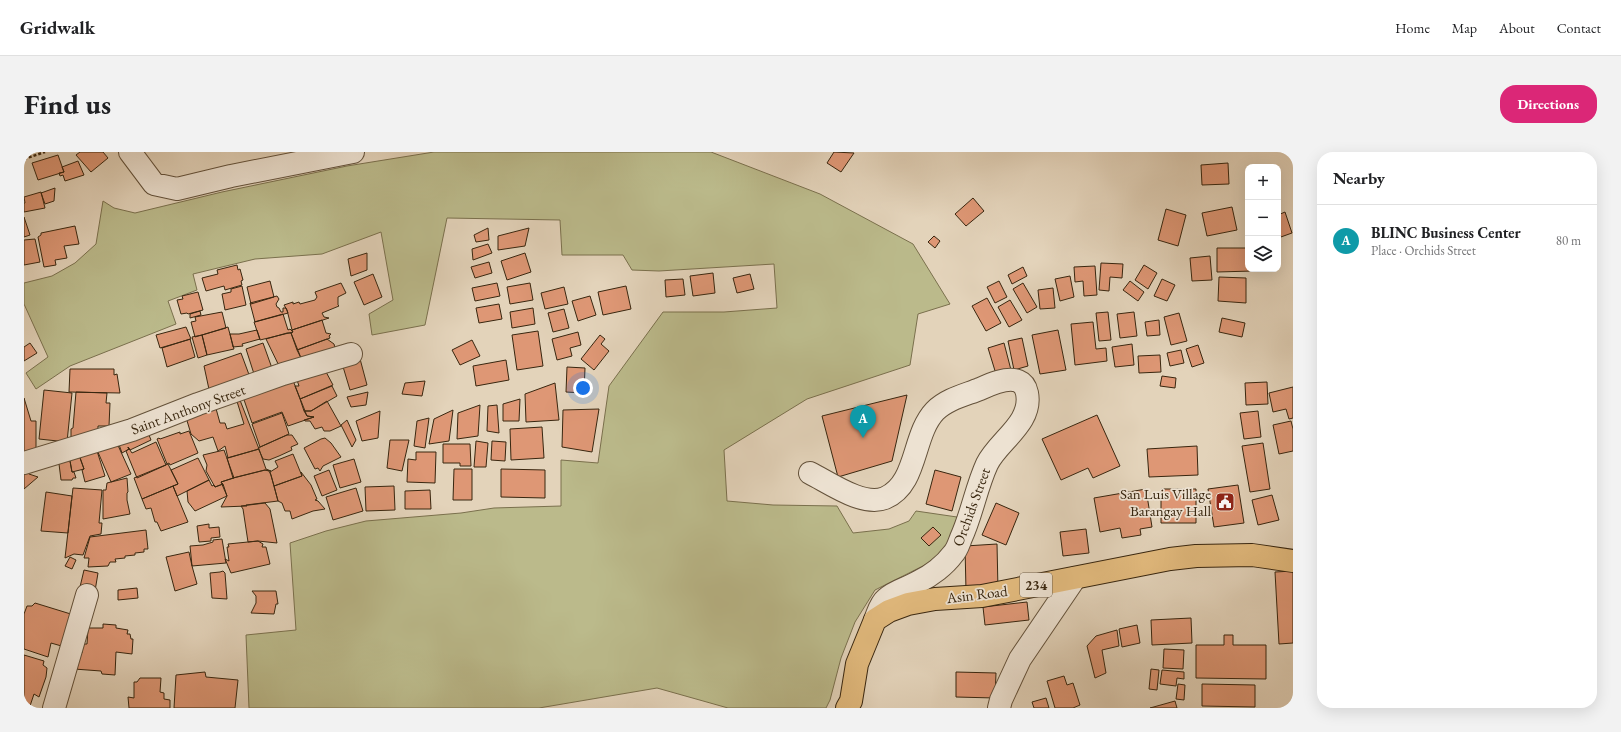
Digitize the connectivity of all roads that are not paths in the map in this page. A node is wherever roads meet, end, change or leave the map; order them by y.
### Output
1 (130, 152) edge
2 (353, 152) edge
3 (351, 354) dead end
4 (24, 463) edge
5 (810, 473) dead end
6 (1293, 561) edge
7 (1075, 578) junction
8 (87, 595) dead end
9 (875, 620) junction
10 (852, 706) edge
11 (54, 708) edge
12 (1000, 708) edge

1 - 2 street
3 - 4 street, Saint Anthony Street
5 - 9 street, Orchids Street
6 - 7 main road, Asin Road / 234
7 - 9 main road, Asin Road / 234
7 - 12 street
8 - 11 street
9 - 10 main road

